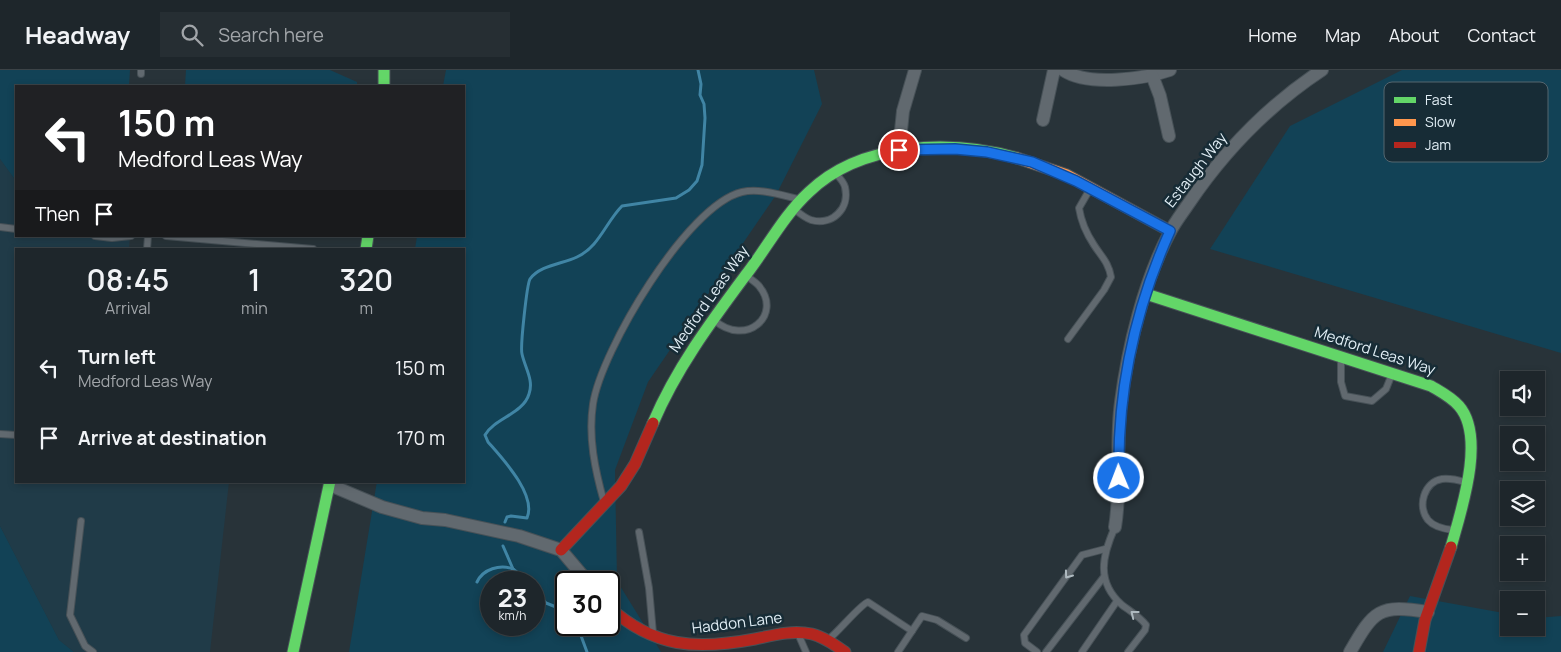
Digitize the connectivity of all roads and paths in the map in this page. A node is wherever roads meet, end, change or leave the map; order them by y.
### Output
1 (384, 70) edge
2 (915, 70) edge
3 (1054, 70) edge
4 (1063, 70) edge
5 (1170, 70) edge
6 (1322, 70) edge
7 (1152, 75) junction
8 (384, 85) edge
9 (1043, 120) dead end
10 (1169, 136) dead end
11 (899, 150) junction
12 (836, 173) junction
13 (1090, 188) junction
14 (802, 200) junction
15 (794, 209) junction
16 (0, 227) edge
17 (15, 229) edge
18 (1170, 231) junction
19 (104, 237) edge
20 (122, 237) edge
21 (177, 237) edge
22 (301, 248) edge
23 (746, 275) junction
24 (1146, 294) junction
25 (713, 320) junction
26 (1068, 339) dead end
27 (1341, 357) junction
28 (1393, 373) junction
29 (0, 434) edge
30 (15, 435) edge
31 (1466, 482) junction
32 (326, 483) edge
33 (328, 483) edge
34 (604, 505) junction
35 (81, 521) dead end
36 (1115, 528) joint
37 (1455, 530) junction
38 (639, 532) dead end
39 (1105, 549) junction
40 (561, 550) junction
41 (579, 571) edge
42 (1103, 578) junction
43 (1117, 601) junction
44 (1428, 612) junction
45 (620, 617) edge
46 (912, 631) junction
47 (798, 632) junction
48 (653, 637) junction
49 (966, 638) dead end
50 (828, 641) junction
51 (92, 652) edge
52 (293, 652) edge
53 (806, 652) edge
54 (845, 652) edge
55 (898, 652) edge
56 (1037, 652) edge
57 (1046, 652) edge
58 (1082, 652) edge
59 (1128, 652) edge
60 (1350, 652) edge
61 (1419, 652) edge

1 - 8 main road
2 - 11 street
3 - 9 street
4 - 7 street
5 - 7 street
6 - 18 street, Estaugh Way
7 - 10 street
11 - 12 main road, Medford Leas Way
11 - 13 main road, Medford Leas Way
12 - 14 main road, Medford Leas Way
12 - 15 lane
13 - 18 main road, Medford Leas Way
13 - 26 lane
14 - 15 main road, Medford Leas Way
14 - 34 lane
15 - 23 main road, Medford Leas Way
16 - 17 lane
18 - 24 street, Estaugh Way
19 - 20 lane
21 - 22 lane
23 - 25 main road, Medford Leas Way
23 - 25 lane
24 - 27 main road, Medford Leas Way
24 - 36 street, Estaugh Way
25 - 34 main road, Medford Leas Way
27 - 28 main road, Medford Leas Way
27 - 28 lane
28 - 31 main road, Medford Leas Way
29 - 30 lane
31 - 37 main road, Medford Leas Way
31 - 37 lane
32 - 52 main road
33 - 40 street
34 - 40 main road, Medford Leas Way
35 - 51 lane
36 - 39 lane
37 - 44 main road, Medford Leas Way
38 - 48 lane
39 - 42 lane
39 -> 56 lane
40 - 41 street
42 - 43 lane
42 - 57 lane
43 - 58 lane
59 -> 43 lane
44 - 60 street
44 - 61 main road, Medford Leas Way
45 - 48 main road, Haddon Lane
46 - 49 lane
46 - 50 lane
46 - 55 lane
47 - 48 main road, Haddon Lane
47 - 50 main road, Haddon Lane
47 - 53 lane
50 - 54 main road, Haddon Lane

